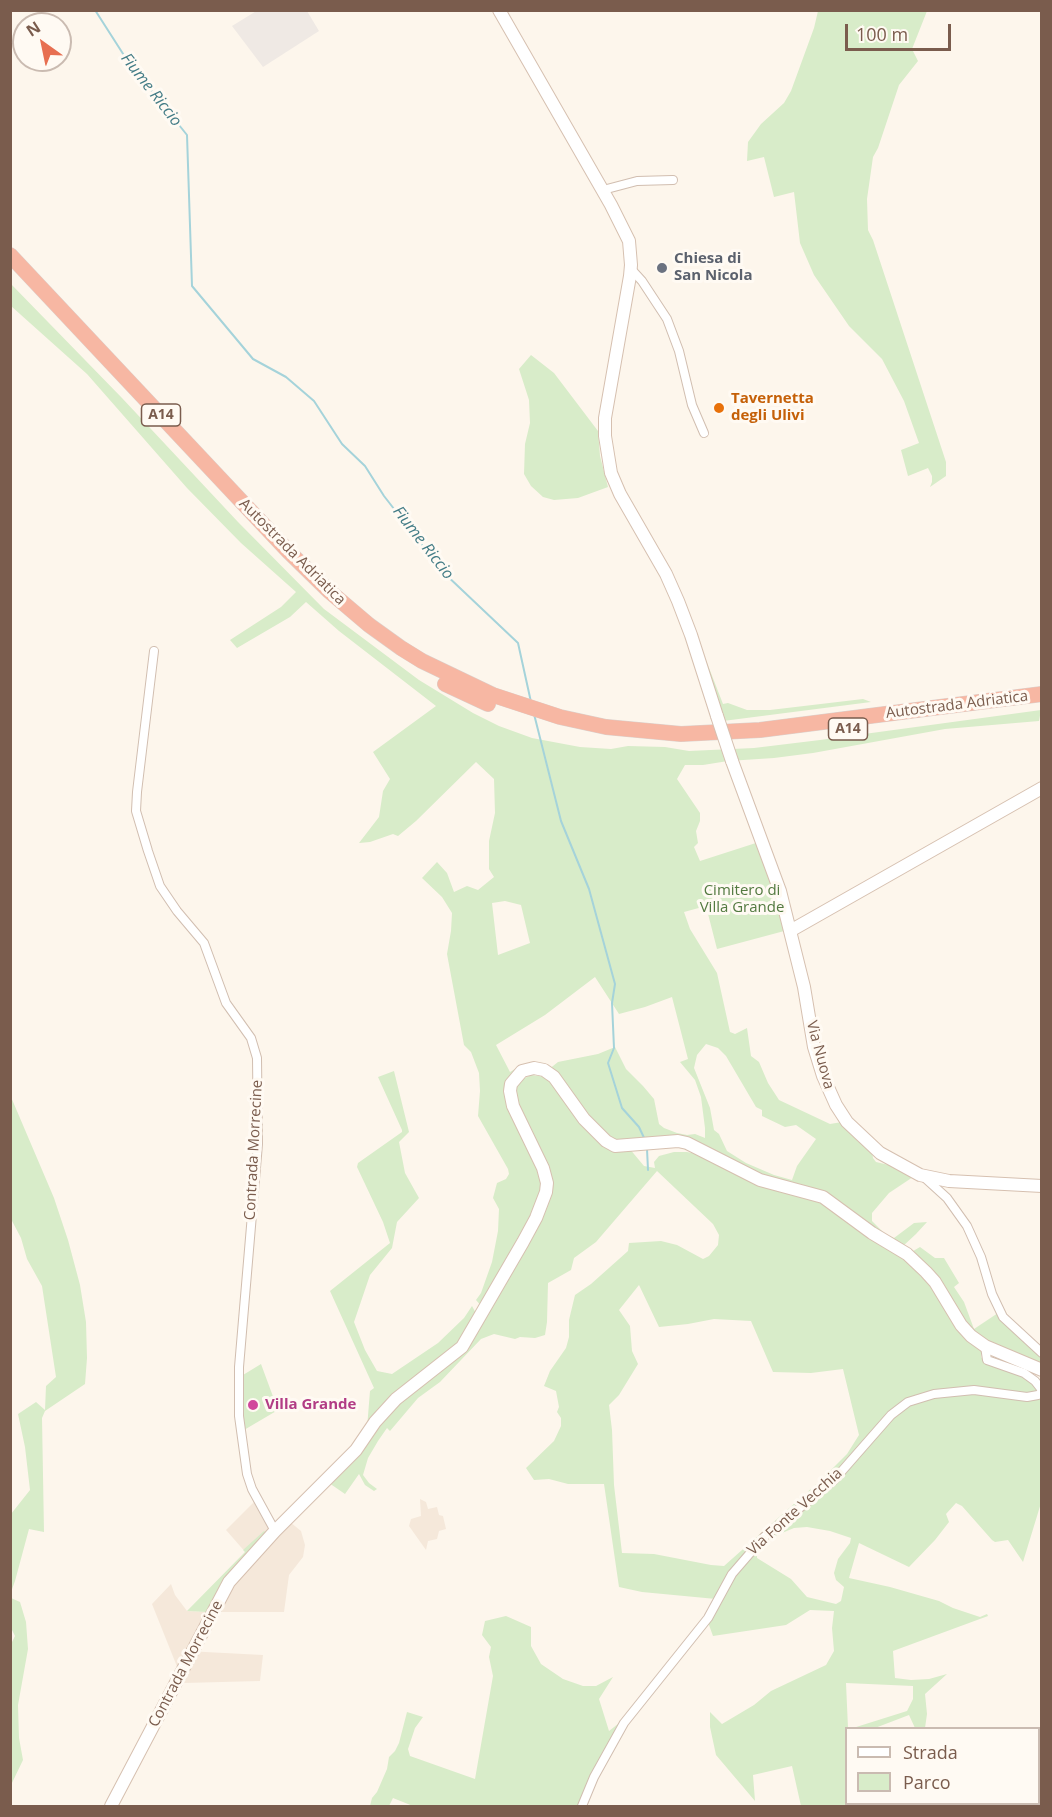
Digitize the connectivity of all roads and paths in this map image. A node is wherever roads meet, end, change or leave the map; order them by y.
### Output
1 (499, 10) edge
2 (673, 180) dead end
3 (603, 189) junction
4 (10, 255) edge
5 (631, 269) junction
6 (10, 270) edge
7 (704, 433) dead end
8 (307, 577) junction
9 (154, 651) dead end
10 (1041, 694) edge
11 (1041, 704) edge
12 (655, 737) junction
13 (1041, 788) edge
14 (790, 931) junction
15 (920, 1175) junction
16 (1041, 1186) edge
17 (985, 1346) junction
18 (1041, 1353) edge
19 (1041, 1370) edge
20 (1041, 1391) edge
21 (275, 1531) junction
22 (111, 1806) edge
23 (582, 1806) edge

1 - 3 street, Via Nuova
2 - 3 street
3 - 5 street, Via Nuova
4 - 8 highway, Autostrada Adriatica / A14
5 - 7 street
5 - 14 street, Via Nuova, bridge
6 - 8 highway, Autostrada Adriatica / A14
8 - 12 highway, Autostrada Adriatica / A14
9 - 21 street, Contrada Morrecine
10 - 12 highway, Autostrada Adriatica / A14
11 - 12 highway, Autostrada Adriatica / A14
13 - 14 street
14 - 15 street, Via Nuova
15 - 16 street, Via Nuova
15 - 18 street, Via Nuova
17 - 19 street
17 - 20 street, Via Fonte Vecchia
17 - 21 street, Contrada Morrecine
20 - 23 street, Via Fonte Vecchia
21 - 22 street, Contrada Morrecine

